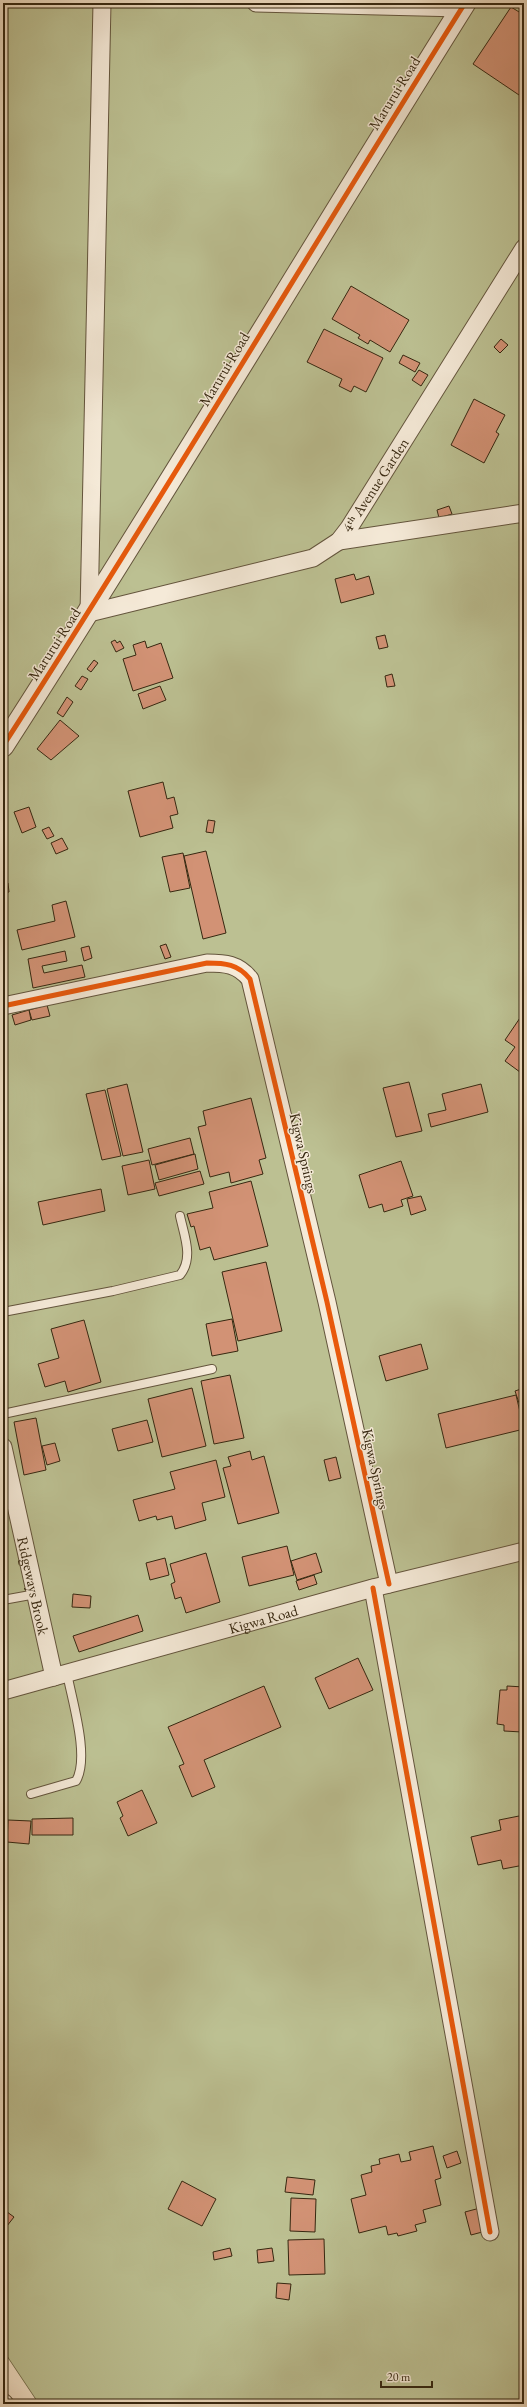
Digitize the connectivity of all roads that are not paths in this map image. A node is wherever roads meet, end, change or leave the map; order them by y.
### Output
1 (102, 3) edge
2 (256, 3) edge
3 (463, 6) edge
4 (524, 248) edge
5 (524, 513) edge
6 (339, 541) junction
7 (89, 613) junction
8 (3, 746) edge
9 (3, 1006) edge
10 (180, 1216) dead end
11 (3, 1312) edge
12 (212, 1369) dead end
13 (3, 1414) edge
14 (3, 1447) edge
15 (524, 1551) edge
16 (389, 1584) junction
17 (373, 1588) junction
18 (36, 1594) junction
19 (3, 1600) edge
20 (60, 1675) junction
21 (3, 1691) edge
22 (31, 1794) dead end
23 (490, 2232) dead end

1 - 7 street
2 - 3 street
3 - 7 street, Marurui Road
4 - 6 street, 4ᵗʰ Avenue Garden
5 - 6 street
6 - 7 street, 4ᵗʰ Avenue Garden
7 - 8 street, Marurui Road
9 - 16 street, Kigwa Springs
10 - 11 lane
12 - 13 lane
14 - 18 street, Ridgeways Brook
15 - 16 street, Kigwa Road
16 - 17 street, Kigwa Road
17 - 20 street, Kigwa Road
17 - 23 street
18 - 19 lane
18 - 20 street, Ridgeways Brook
20 - 21 street, Kigwa Road
20 - 22 lane

